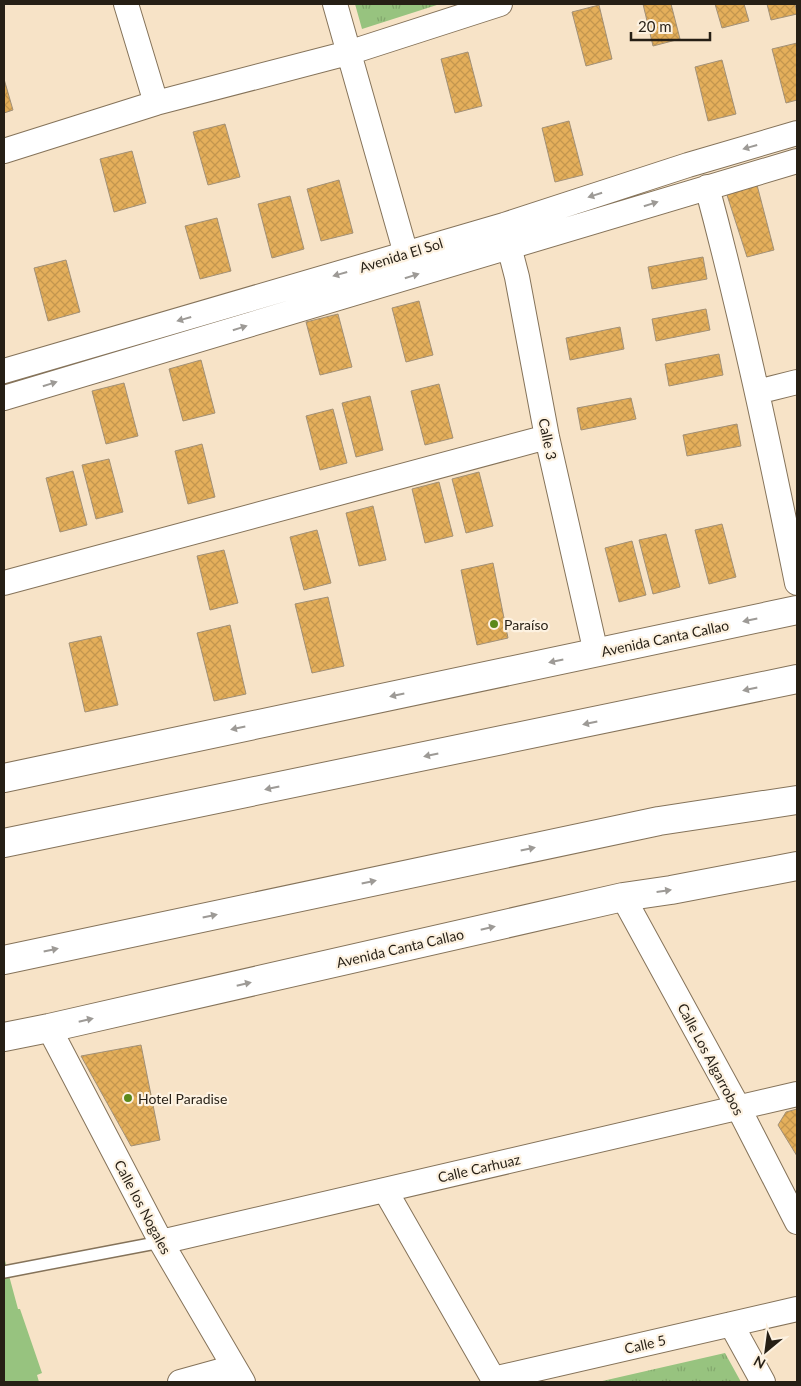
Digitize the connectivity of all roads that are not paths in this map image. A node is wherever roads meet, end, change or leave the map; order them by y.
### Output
1 (126, 4) edge
2 (335, 4) edge
3 (500, 4) edge
4 (348, 53) junction
5 (156, 103) junction
6 (797, 133) edge
7 (4, 151) edge
8 (797, 161) edge
9 (707, 187) junction
10 (506, 236) junction
11 (406, 254) junction
12 (4, 372) edge
13 (797, 382) edge
14 (757, 392) junction
15 (4, 398) edge
16 (547, 437) junction
17 (4, 583) edge
18 (797, 583) edge
19 (797, 610) edge
20 (596, 653) junction
21 (797, 679) edge
22 (4, 778) edge
23 (797, 800) edge
24 (4, 843) edge
25 (797, 866) edge
26 (623, 897) junction
27 (4, 960) edge
28 (49, 1028) junction
29 (4, 1037) edge
30 (797, 1094) edge
31 (738, 1108) junction
32 (385, 1190) junction
33 (797, 1222) edge
34 (161, 1242) junction
35 (4, 1272) edge
36 (797, 1309) edge
37 (731, 1324) junction
38 (239, 1375) edge
39 (494, 1380) edge
40 (180, 1382) edge
41 (763, 1382) edge

1 - 5 street
2 - 4 street
3 - 4 street
4 - 5 street
4 - 11 street
5 - 7 street
6 -> 10 street, Avenida El Sol
8 - 9 street, Avenida El Sol
10 -> 9 street, Avenida El Sol
9 - 14 street
10 - 11 street, Avenida El Sol
15 -> 10 street, Avenida El Sol
10 - 16 street, Calle 3
11 -> 12 street, Avenida El Sol
13 - 14 street
14 - 18 street
16 - 17 street
16 - 20 street, Calle 3
19 -> 20 main road, Avenida Canta Callao
20 -> 22 main road, Avenida Canta Callao
21 -> 24 main road
27 -> 23 main road
26 -> 25 main road, Avenida Canta Callao
28 -> 26 main road, Avenida Canta Callao
26 - 31 street, Calle Los Algarrobos
28 - 29 main road, Avenida Canta Callao
28 - 34 street, Calle los Nogales
30 - 31 street, Calle Carhuaz
31 - 32 street, Calle Carhuaz
31 - 33 street, Calle Los Algarrobos
32 - 34 street, Calle Carhuaz
32 - 39 street
34 - 35 lane
34 - 38 street, Calle los Nogales
36 - 37 street, Calle 5
37 - 39 street, Calle 5
37 - 41 street
38 - 40 street

